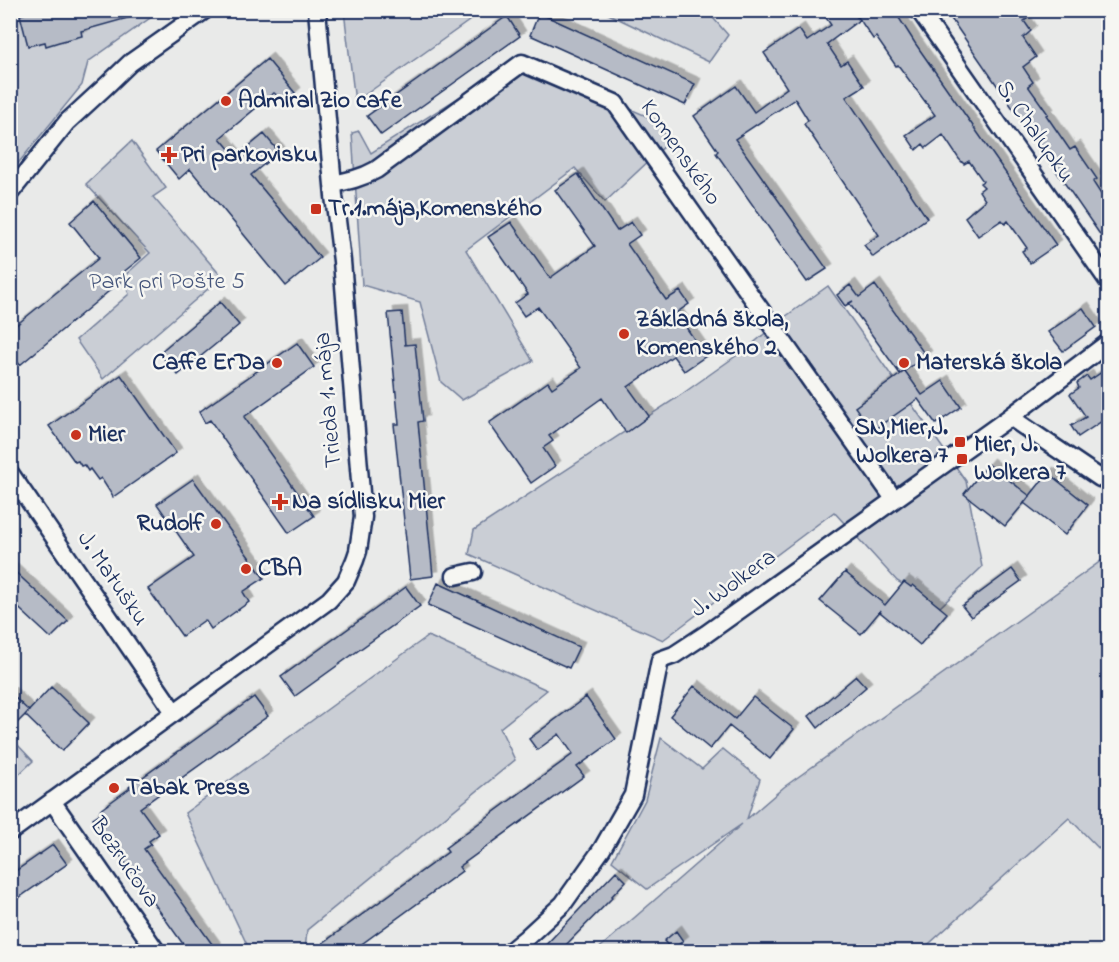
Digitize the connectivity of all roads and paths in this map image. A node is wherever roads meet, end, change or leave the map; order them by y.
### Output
1 (205, 10) edge
2 (317, 10) edge
3 (920, 10) edge
4 (333, 184) junction
5 (10, 193) edge
6 (1108, 281) edge
7 (1108, 343) edge
8 (1010, 417) junction
9 (1108, 472) edge
10 (10, 473) edge
11 (894, 499) junction
12 (473, 572) dead end
13 (455, 576) dead end
14 (174, 712) junction
15 (52, 801) junction
16 (10, 832) edge
17 (157, 951) edge
18 (509, 951) edge

1 - 5 street
2 - 4 street, Trieda 1. mája
3 - 6 street, S. Chalupku
4 - 11 street, Komenského
4 - 14 street, Trieda 1. mája
7 - 8 street, J. Wolkera
8 - 9 street
8 - 11 street, J. Wolkera
10 - 14 street, J. Matušku
11 - 18 street, J. Wolkera
12 - 13 street
14 - 15 street, Trieda 1. mája
15 - 16 street, Trieda 1. mája
15 - 17 street, Bezručova

